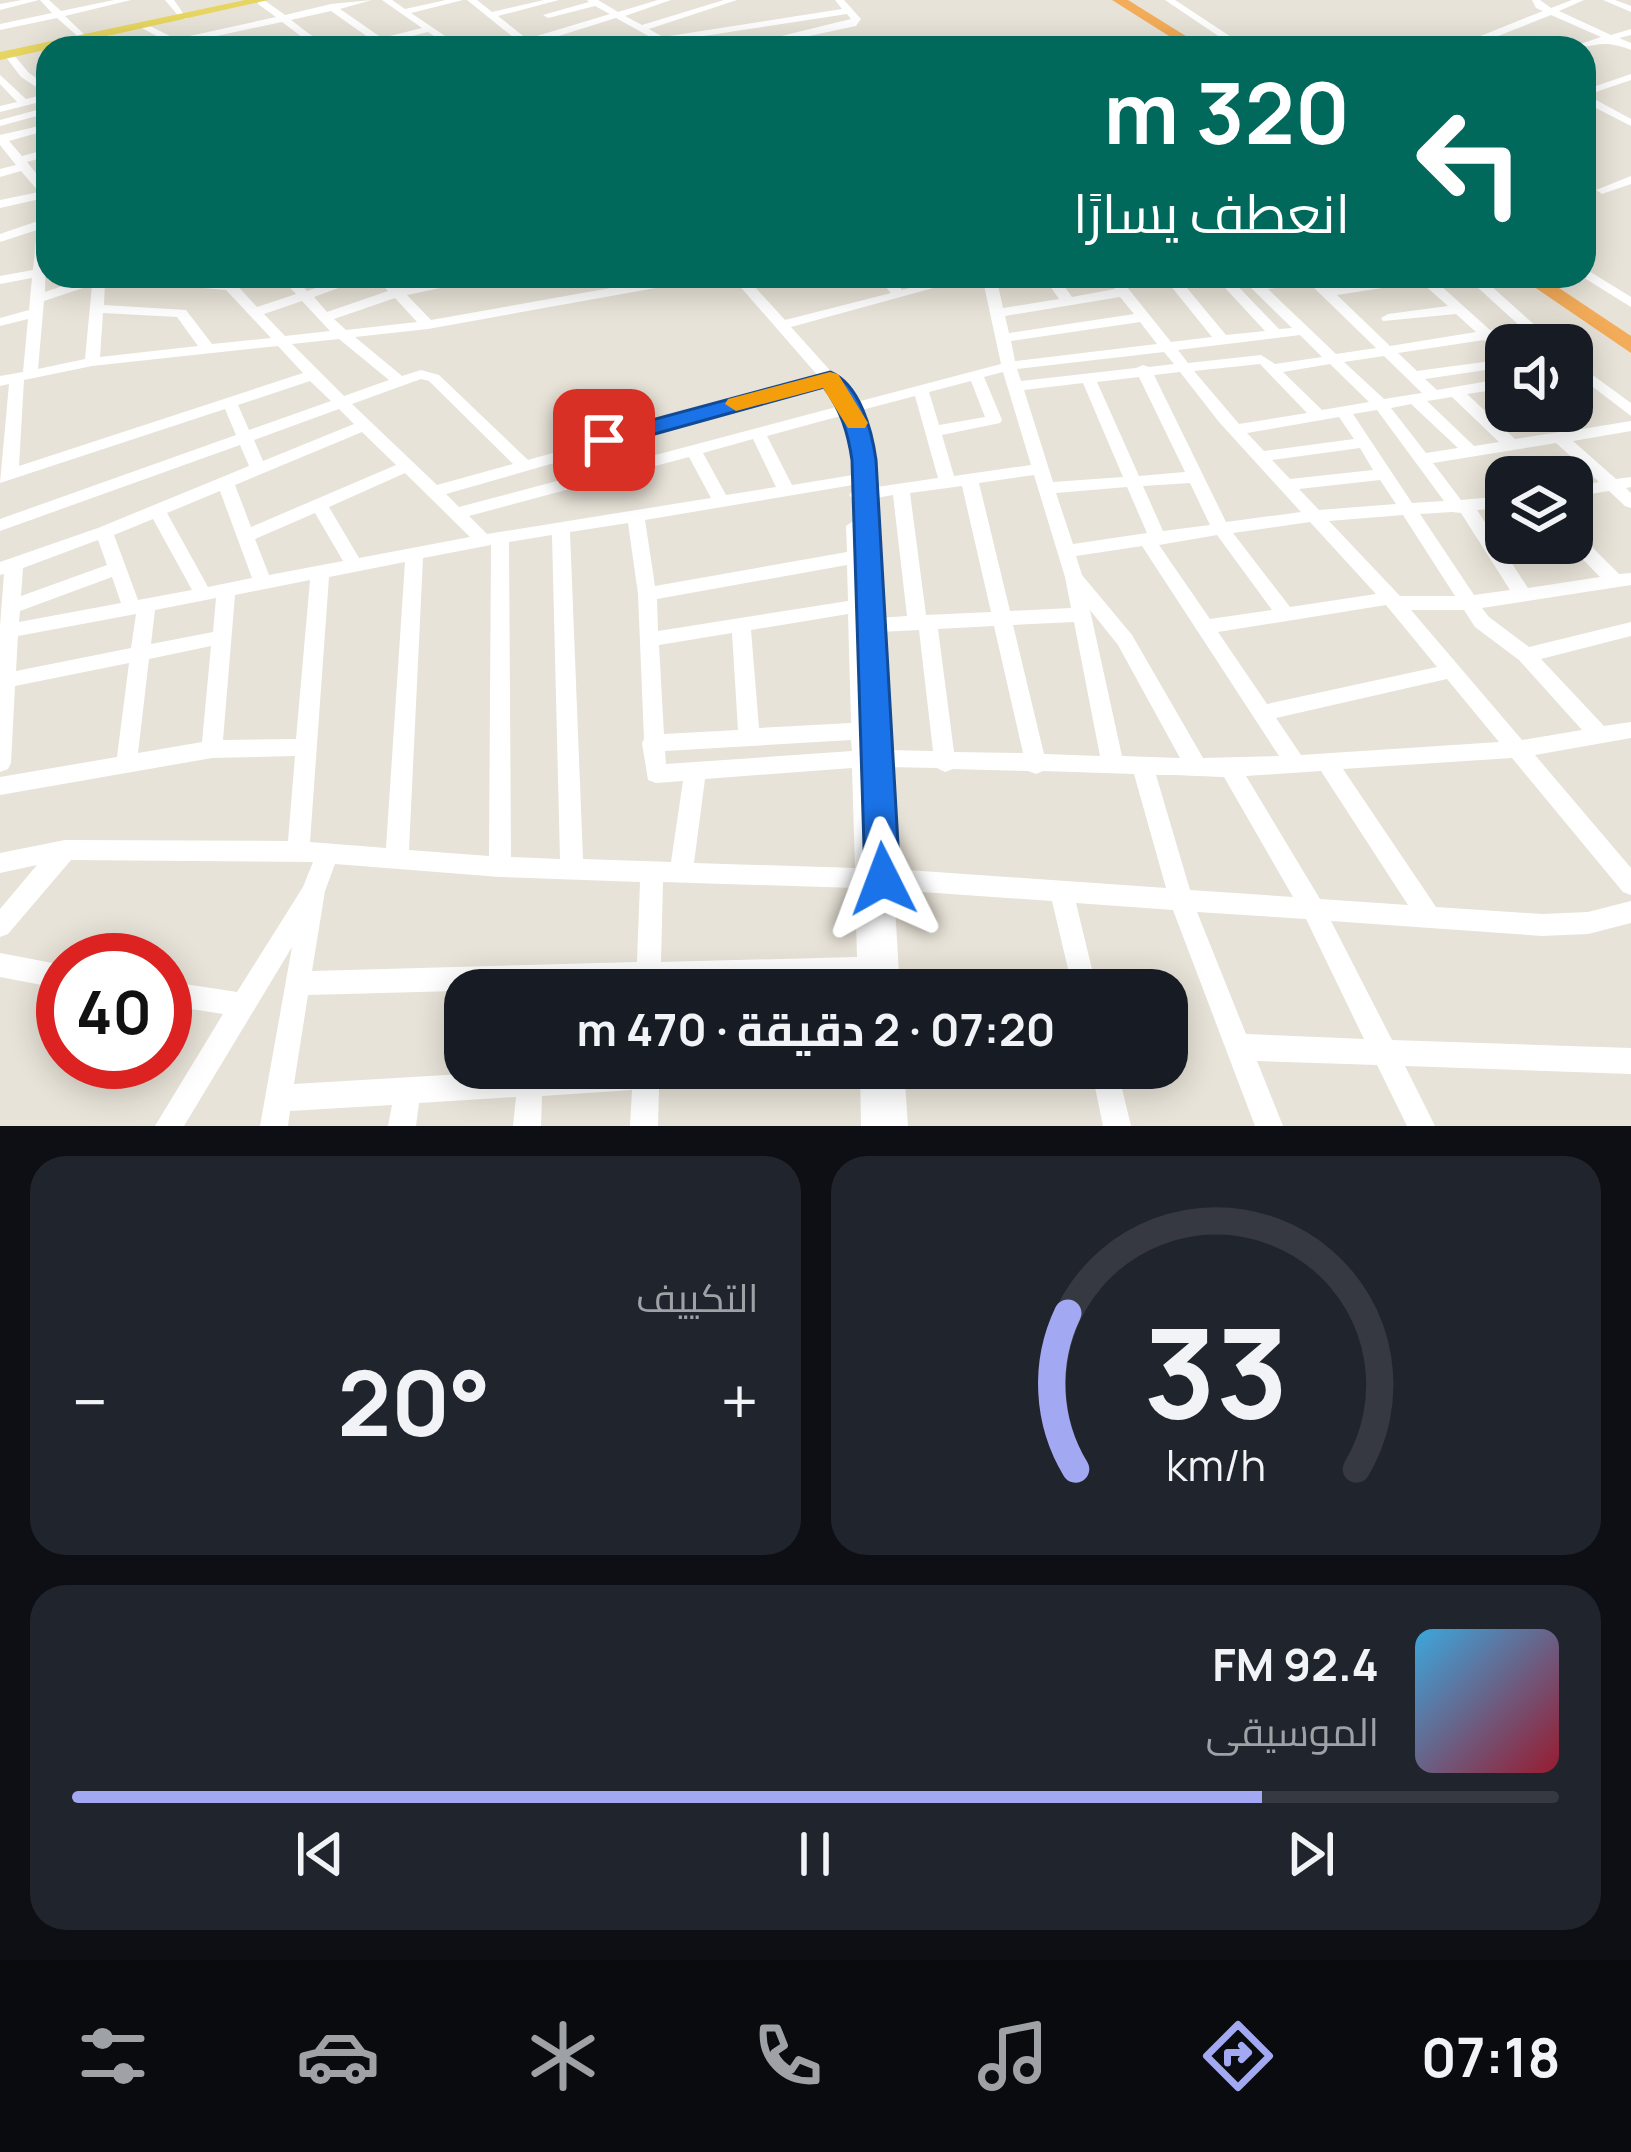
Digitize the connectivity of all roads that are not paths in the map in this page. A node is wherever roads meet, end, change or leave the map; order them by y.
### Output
1 (39, 0) edge
2 (169, 0) edge
3 (368, 0) edge
4 (410, 0) edge
5 (504, 0) edge
6 (555, 0) edge
7 (632, 0) edge
8 (667, 0) edge
9 (733, 0) edge
10 (799, 0) edge
11 (839, 0) edge
12 (1107, 0) edge
13 (1119, 0) edge
14 (1169, 0) edge
15 (1536, 0) edge
16 (1580, 0) edge
17 (1607, 0) edge
18 (122, 1) edge
19 (265, 1) edge
20 (388, 2) edge
21 (594, 2) edge
22 (224, 4) edge
23 (475, 4) edge
24 (719, 4) junction
25 (532, 5) junction
26 (1, 6) edge
27 (331, 7) junction
28 (645, 7) junction
29 (1631, 9) edge
30 (571, 10) junction
31 (849, 11) junction
32 (1550, 11) junction
33 (62, 14) junction
34 (548, 15) junction
35 (617, 15) junction
36 (812, 15) junction
37 (184, 16) junction
38 (408, 16) junction
39 (284, 18) junction
40 (777, 18) junction
41 (143, 26) junction
42 (734, 26) junction
43 (0, 27) edge
44 (641, 28) junction
45 (429, 29) junction
46 (572, 29) junction
47 (228, 31) junction
48 (1631, 32) edge
49 (12, 34) dead end
50 (81, 36) edge
51 (93, 36) edge
52 (104, 36) edge
53 (164, 36) edge
54 (212, 36) edge
55 (239, 36) edge
56 (306, 36) edge
57 (373, 36) edge
58 (400, 36) edge
59 (440, 36) edge
60 (513, 36) edge
61 (513, 36) edge
62 (551, 36) edge
63 (655, 36) edge
64 (671, 36) edge
65 (789, 36) edge
66 (799, 36) edge
67 (1166, 36) edge
68 (1178, 36) edge
69 (1224, 36) edge
70 (1488, 36) edge
71 (1610, 37) junction
72 (1596, 41) edge
73 (1631, 46) edge
74 (8, 56) edge
75 (1631, 77) edge
76 (0, 78) edge
77 (36, 84) edge
78 (1596, 91) edge
79 (36, 98) edge
80 (24, 103) junction
81 (1596, 103) edge
82 (1628, 105) edge
83 (0, 109) edge
84 (1605, 109) junction
85 (1596, 110) edge
86 (36, 113) edge
87 (0, 123) edge
88 (1631, 123) edge
89 (36, 131) edge
90 (0, 139) edge
91 (14, 159) edge
92 (0, 173) edge
93 (1631, 180) edge
94 (36, 181) edge
95 (1602, 190) dead end
96 (36, 195) edge
97 (0, 205) edge
98 (36, 227) edge
99 (0, 238) edge
100 (36, 245) edge
101 (0, 249) edge
102 (36, 274) edge
103 (0, 280) edge
104 (1596, 280) edge
105 (39, 288) edge
106 (78, 288) edge
107 (100, 288) edge
108 (150, 288) edge
109 (237, 288) edge
110 (297, 288) edge
111 (328, 288) edge
112 (392, 288) edge
113 (420, 288) edge
114 (610, 288) edge
115 (749, 288) edge
116 (894, 288) edge
117 (923, 288) edge
118 (992, 288) edge
119 (1058, 288) edge
120 (1102, 288) edge
121 (1121, 288) edge
122 (1177, 288) edge
123 (1232, 288) edge
124 (1257, 288) edge
125 (1323, 288) edge
126 (1353, 288) edge
127 (1436, 288) edge
128 (1486, 288) edge
129 (1546, 288) edge
130 (1561, 288) edge
131 (1328, 292) junction
132 (397, 293) junction
133 (899, 294) junction
134 (304, 296) junction
135 (1068, 302) junction
136 (1631, 303) edge
137 (37, 306) junction
138 (97, 309) junction
139 (130, 309) junction
140 (1461, 309) junction
141 (254, 313) junction
142 (997, 313) junction
143 (325, 317) junction
144 (1144, 317) junction
145 (1388, 318) dead end
146 (0, 322) edge
147 (1526, 324) edge
148 (784, 325) junction
149 (428, 326) junction
150 (1299, 331) junction
151 (1485, 333) edge
152 (1276, 334) junction
153 (1485, 334) edge
154 (343, 335) junction
155 (1631, 335) edge
156 (1002, 338) junction
157 (1243, 339) junction
158 (283, 341) junction
159 (1222, 341) junction
160 (1631, 346) edge
161 (1168, 348) junction
162 (208, 349) junction
163 (1386, 349) junction
164 (1331, 358) junction
165 (92, 362) junction
166 (1266, 363) junction
167 (1182, 366) junction
168 (1485, 367) edge
169 (1143, 369) junction
170 (313, 375) junction
171 (976, 375) junction
172 (1012, 376) junction
173 (1087, 376) junction
174 (1415, 376) junction
175 (16, 377) edge
176 (830, 379) junction
177 (399, 381) junction
178 (1593, 383) edge
179 (1485, 386) edge
180 (921, 390) junction
181 (1454, 391) junction
182 (1423, 396) junction
183 (340, 401) junction
184 (230, 404) junction
185 (1381, 405) junction
186 (849, 407) junction
187 (1343, 411) junction
188 (1631, 411) edge
189 (1318, 416) junction
190 (365, 425) junction
191 (1631, 426) edge
192 (1235, 430) junction
193 (935, 431) junction
194 (1563, 432) edge
195 (759, 435) junction
196 (243, 436) junction
197 (1567, 437) junction
198 (1363, 443) junction
199 (1512, 445) junction
200 (1470, 451) junction
201 (695, 452) junction
202 (1259, 458) junction
203 (1424, 459) junction
204 (524, 465) junction
205 (407, 466) junction
206 (259, 470) junction
207 (1383, 474) junction
208 (5, 476) edge
209 (1196, 477) junction
210 (1045, 478) junction
211 (970, 482) junction
212 (1130, 482) junction
213 (226, 483) junction
214 (1622, 483) edge
215 (948, 484) junction
216 (1284, 485) junction
217 (858, 490) junction
218 (436, 491) junction
219 (901, 491) junction
220 (788, 492) junction
221 (1631, 502) edge
222 (722, 503) junction
223 (1485, 505) edge
224 (320, 506) junction
225 (1462, 508) junction
226 (157, 511) junction
227 (1411, 512) junction
228 (458, 513) junction
229 (636, 516) junction
230 (1313, 516) junction
231 (0, 524) edge
232 (561, 528) junction
233 (1221, 529) junction
234 (104, 532) junction
235 (247, 536) junction
236 (491, 539) junction
237 (1153, 540) junction
238 (1065, 551) junction
239 (414, 555) junction
240 (1593, 555) edge
241 (855, 557) junction
242 (7, 567) edge
243 (355, 567) junction
244 (118, 568) junction
245 (320, 574) junction
246 (1074, 578) junction
247 (1623, 581) edge
248 (263, 584) junction
249 (1522, 592) junction
250 (215, 593) junction
251 (647, 594) junction
252 (1393, 600) junction
253 (1468, 603) junction
254 (13, 606) junction
255 (856, 606) junction
256 (139, 607) junction
257 (1285, 614) junction
258 (1078, 615) junction
259 (1002, 618) junction
260 (922, 623) junction
261 (742, 625) junction
262 (871, 626) junction
263 (1205, 628) junction
264 (1631, 629) edge
265 (4, 632) edge
266 (222, 638) junction
267 (650, 639) junction
268 (139, 654) junction
269 (1526, 655) junction
270 (1451, 670) junction
271 (4, 681) junction
272 (1264, 712) junction
273 (860, 730) junction
274 (1631, 730) edge
275 (1598, 734) junction
276 (749, 736) junction
277 (652, 743) junction
278 (308, 747) junction
279 (1518, 748) junction
280 (212, 749) junction
281 (869, 758) junction
282 (127, 761) junction
283 (1326, 761) junction
284 (0, 763) edge
285 (944, 763) junction
286 (1294, 764) junction
287 (1036, 765) junction
288 (1113, 766) junction
289 (1143, 768) junction
290 (1230, 768) junction
291 (1198, 770) junction
292 (695, 774) junction
293 (0, 786) edge
294 (65, 850) junction
295 (298, 851) junction
296 (328, 854) junction
297 (398, 857) junction
298 (0, 863) edge
299 (500, 867) junction
300 (572, 869) junction
301 (652, 872) junction
302 (682, 874) junction
303 (875, 879) junction
304 (1631, 886) edge
305 (314, 891) junction
306 (1061, 893) junction
307 (1180, 900) junction
308 (1313, 909) junction
309 (1631, 912) edge
310 (1429, 916) junction
311 (0, 926) edge
312 (0, 965) edge
313 (648, 969) edge
314 (870, 969) edge
315 (886, 969) edge
316 (1080, 969) edge
317 (36, 971) edge
318 (300, 983) junction
319 (444, 983) edge
320 (192, 997) edge
321 (240, 1005) junction
322 (1238, 1047) junction
323 (1384, 1053) junction
324 (1626, 1068) edge
325 (444, 1089) edge
326 (530, 1089) edge
327 (645, 1089) edge
328 (874, 1089) edge
329 (892, 1089) edge
330 (1109, 1089) edge
331 (408, 1091) junction
332 (280, 1098) junction
333 (169, 1126) edge
334 (274, 1126) edge
335 (402, 1126) edge
336 (527, 1126) edge
337 (644, 1126) edge
338 (875, 1126) edge
339 (894, 1126) edge
340 (1117, 1126) edge
341 (1269, 1126) edge
342 (1421, 1126) edge

1 - 26 street
1 - 33 street
2 - 37 street
3 - 27 street
4 - 20 street
5 - 23 street
6 - 25 street
6 - 30 street
7 - 28 street
8 - 28 street
9 - 24 street
10 - 36 street
11 - 31 street
12 - 67 highway
13 - 68 highway
14 - 69 street
15 - 32 street
16 - 32 street
17 - 29 street
18 - 33 street
18 - 41 street
19 - 22 main road
19 - 39 street
19 - 41 main road
20 - 38 street
21 - 30 street
21 - 35 street
22 - 37 main road
23 - 25 street
23 - 38 street
23 - 60 street
23 - 61 street
24 - 42 street
24 - 44 street
25 - 34 street
27 - 39 street
27 - 57 street
28 - 35 street
30 - 34 street
31 - 36 street
31 - 66 street
32 - 70 street
32 - 71 street
33 - 43 street
33 - 50 street
34 - 46 street
35 - 44 street
35 - 46 street
36 - 40 street
37 - 41 main road
38 - 45 street
39 - 47 street
39 - 56 street
40 - 42 street
40 - 65 street
41 - 51 main road
41 - 52 main road
41 - 53 street
42 - 64 street
44 - 63 street
45 - 58 street
45 - 59 street
46 - 62 street
47 - 54 street
47 - 55 street
48 - 71 street
49 - 74 street
71 - 72 street
71 - 73 street
74 - 77 street
75 - 78 street
76 - 80 street
79 - 80 street
80 - 83 street
81 - 84 street
82 - 84 street
84 - 85 street
84 - 88 street
86 - 87 street
89 - 90 street
90 - 91 street
91 - 92 street
91 - 94 street
93 - 95 street
96 - 97 street
98 - 99 street
100 - 101 street
102 - 103 street
104 - 136 street
105 - 137 street
106 - 137 street
107 - 138 street
108 - 139 street
109 - 141 street
110 - 134 street
111 - 134 street
112 - 132 street
113 - 132 street
114 - 149 street
115 - 148 street
116 - 133 street
117 - 133 street
118 - 142 street
119 - 135 street
120 - 135 street
121 - 144 street
122 - 159 street
123 - 152 street
124 - 150 street
125 - 131 street
126 - 131 street
127 - 140 street
128 - 147 street
129 - 160 highway
130 - 155 highway
131 - 163 street
132 - 143 street
132 - 149 street
133 - 148 street
134 - 141 street
134 - 143 street
135 - 142 street
137 - 146 street
137 - 175 street
138 - 139 street
138 - 165 street
139 - 162 street
140 - 145 street
140 - 151 street
141 - 158 street
142 - 156 street
143 - 154 street
144 - 156 street
144 - 161 street
148 - 176 street
149 - 154 street
150 - 152 street
150 - 164 street
152 - 157 street
153 - 163 street
154 - 158 street
154 - 177 street
156 - 172 street
157 - 159 street
157 - 166 street
158 - 162 street
158 - 170 street
159 - 161 street
161 - 167 street
161 - 172 street
162 - 165 street
163 - 164 street
163 - 174 street
164 - 166 street
164 - 185 street
165 - 175 street
166 - 167 street
166 - 189 street
167 - 169 street
167 - 192 street
168 - 174 street
169 - 173 street
169 - 209 street
170 - 183 street
170 - 184 street
171 - 172 street
171 - 180 street
171 - 193 street
172 - 173 street
172 - 210 street
173 - 212 street
174 - 182 street
175 - 208 street
176 - 186 street
176 - 204 street
177 - 183 street
177 - 204 street
178 - 188 street
179 - 181 street
180 - 186 street
180 - 193 street
181 - 182 street
181 - 199 street
182 - 185 street
182 - 200 street
183 - 190 street
183 - 196 street
184 - 196 street
184 - 208 street
185 - 187 street
185 - 203 street
186 - 195 street
186 - 217 street
187 - 189 street
187 - 198 street
189 - 192 street
190 - 205 street
190 - 206 street
191 - 197 street
192 - 202 street
193 - 215 street
194 - 197 street
195 - 201 street
195 - 220 street
196 - 206 street
196 - 231 street
197 - 199 street
197 - 214 street
198 - 202 street
198 - 207 street
199 - 200 street
200 - 203 street
201 - 222 street
201 - 228 street
202 - 216 street
203 - 225 street
204 - 218 street
205 - 218 street
205 - 224 street
206 - 213 street
207 - 216 street
207 - 227 street
209 - 212 street
209 - 233 street
210 - 211 street
210 - 212 street
210 - 238 street
211 - 215 street
211 - 259 street
212 - 237 street
213 - 226 street
213 - 235 street
214 - 221 street
215 - 219 street
216 - 230 street
217 - 219 street
217 - 220 street
217 - 241 street
217 - 262 street
218 - 228 street
219 - 260 street
220 - 222 street
222 - 229 street
223 - 225 street
224 - 235 street
224 - 243 street
225 - 227 street
225 - 249 street
226 - 234 street
226 - 250 street
227 - 230 street
227 - 253 street
228 - 236 street
229 - 232 street
229 - 251 street
230 - 233 street
230 - 252 street
232 - 236 street
232 - 300 street
233 - 237 street
233 - 257 street
234 - 242 street
234 - 244 street
235 - 248 street
236 - 239 street
236 - 299 street
237 - 238 street
237 - 263 street
238 - 246 street
239 - 243 street
239 - 297 street
240 - 247 street
241 - 251 street
241 - 255 street
242 - 254 street
243 - 245 street
244 - 254 street
244 - 256 street
245 - 248 street
245 - 278 street
246 - 258 street
246 - 291 street
247 - 249 street
248 - 250 street
249 - 253 street
250 - 256 street
250 - 266 street
251 - 267 street
252 - 253 street
252 - 257 street
252 - 270 street
253 - 269 street
254 - 265 street
255 - 261 street
255 - 273 street
256 - 265 street
256 - 268 street
257 - 263 street
258 - 259 street
258 - 288 street
259 - 260 street
259 - 287 street
260 - 262 street
260 - 285 street
261 - 267 street
261 - 276 street
262 - 281 street
263 - 272 street
264 - 269 street
265 - 271 street
266 - 268 street
266 - 280 street
267 - 277 street
268 - 271 street
268 - 282 street
269 - 275 street
270 - 272 street
270 - 279 street
271 - 284 street
272 - 286 street
273 - 276 street
273 - 281 street
274 - 275 street
275 - 279 street
276 - 277 street
277 - 292 street
278 - 280 street
278 - 295 street
279 - 283 street
279 - 304 street
280 - 282 street
281 - 285 street
281 - 292 street
281 - 303 street
282 - 293 street
283 - 286 street
283 - 310 street
285 - 287 street
286 - 290 street
287 - 288 street
288 - 289 street
289 - 291 street
289 - 307 street
290 - 291 street
290 - 308 street
292 - 302 street
294 - 295 street
294 - 298 street
294 - 311 street
295 - 296 street
296 - 297 street
296 - 305 street
297 - 299 street
299 - 300 street
300 - 301 street
301 - 302 street
301 - 313 street
302 - 303 street
303 - 306 street
303 - 314 street
303 - 315 street
305 - 318 street
305 - 321 street
306 - 307 street
306 - 316 street
307 - 308 street
307 - 322 street
308 - 310 street
308 - 323 street
309 - 310 street
312 - 317 street
318 - 319 street
318 - 332 street
320 - 321 street
321 - 333 street
322 - 323 street
322 - 341 street
323 - 324 street
323 - 342 street
325 - 331 street
326 - 336 street
327 - 337 street
328 - 338 street
329 - 339 street
330 - 340 street
331 - 332 street
331 - 335 street
332 - 334 street

